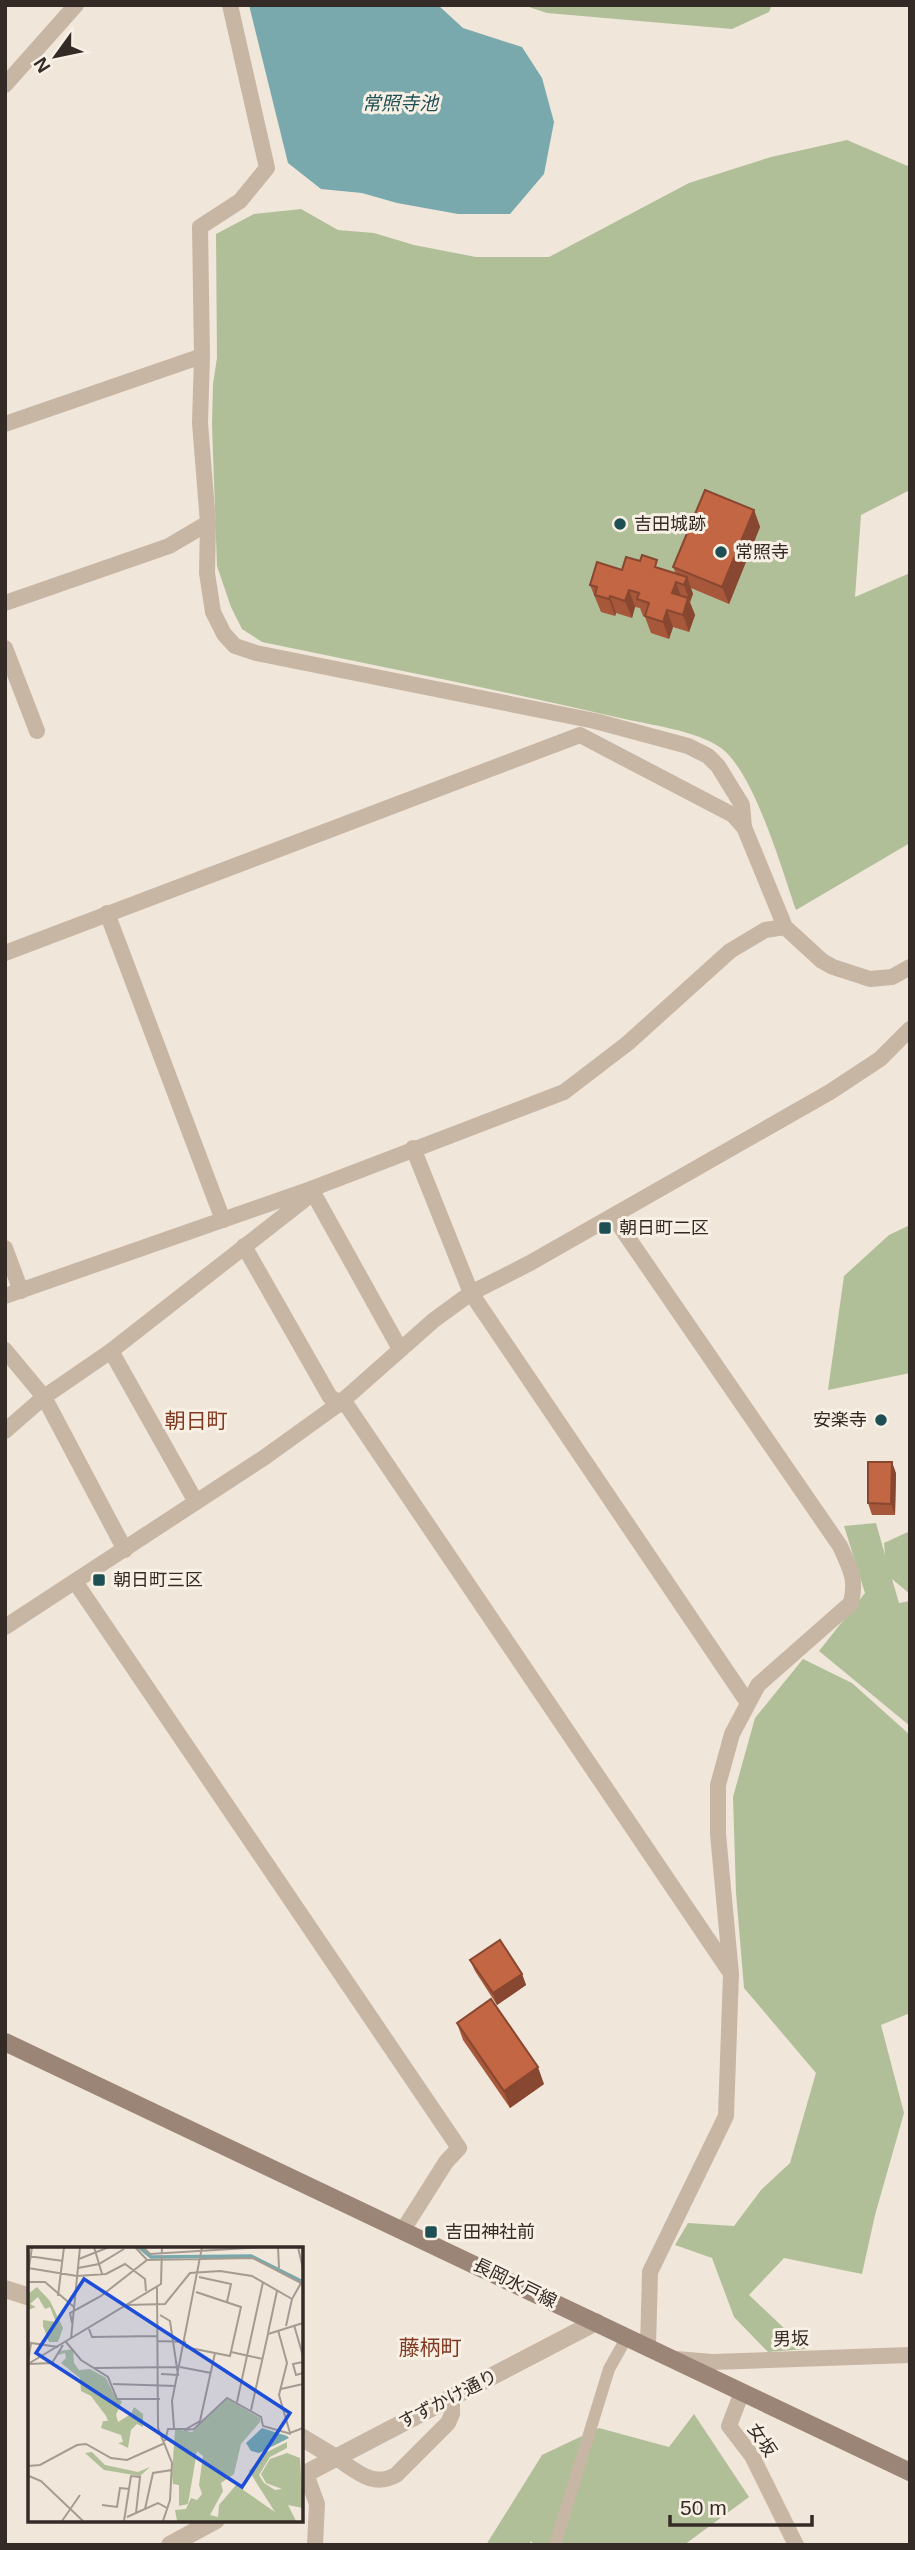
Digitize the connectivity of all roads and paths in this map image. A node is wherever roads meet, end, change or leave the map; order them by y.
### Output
1 (76, 5) edge
2 (230, 5) edge
3 (5, 85) edge
4 (202, 356) junction
5 (5, 425) edge
6 (208, 523) junction
7 (5, 603) edge
8 (5, 648) edge
9 (37, 731) dead end
10 (744, 827) junction
11 (107, 913) junction
12 (785, 927) junction
13 (5, 953) edge
14 (910, 967) edge
15 (910, 1029) edge
16 (413, 1149) junction
17 (311, 1189) junction
18 (613, 1216) junction
19 (223, 1220) junction
20 (243, 1246) junction
21 (5, 1248) edge
22 (21, 1290) junction
23 (471, 1293) junction
24 (5, 1296) edge
25 (401, 1349) junction
26 (5, 1350) edge
27 (111, 1351) junction
28 (44, 1397) junction
29 (340, 1402) junction
30 (5, 1431) edge
31 (196, 1502) junction
32 (125, 1550) junction
33 (76, 1583) junction
34 (5, 1628) edge
35 (748, 1703) junction
36 (731, 1973) junction
37 (5, 2042) edge
38 (403, 2230) junction
39 (5, 2289) edge
40 (28, 2296) edge
41 (596, 2322) junction
42 (627, 2337) junction
43 (648, 2347) junction
44 (910, 2355) edge
45 (674, 2359) junction
46 (742, 2392) junction
47 (452, 2397) junction
48 (303, 2438) edge
49 (336, 2458) junction
50 (910, 2472) edge
51 (303, 2475) edge
52 (212, 2522) edge
53 (170, 2545) edge
54 (315, 2545) edge
55 (555, 2545) edge
56 (796, 2545) edge

1 - 3 street
2 - 4 street
4 - 5 street
4 - 6 street
6 - 7 street
6 - 10 street
8 - 9 street
10 - 11 street
10 - 12 street
11 - 13 street
11 - 19 street
12 - 14 street
12 - 16 street
15 - 18 street
16 - 17 street
16 - 23 street
17 - 19 street
17 - 20 street
17 - 25 street
18 - 23 street
18 - 35 street
19 - 22 street
20 - 27 street
20 - 29 street
21 - 22 street
22 - 24 street
23 - 25 street
23 - 35 street
25 - 29 street
26 - 28 street
27 - 28 street
27 - 31 street
28 - 30 street
28 - 32 street
29 - 31 street
29 - 36 street
31 - 32 street
32 - 33 street
33 - 34 street
33 - 38 street
35 - 36 street
36 - 43 street
37 - 38 main road, 長岡水戸線
38 - 41 main road, 長岡水戸線
39 - 40 street
41 - 42 main road, 長岡水戸線
41 - 47 street, すずかけ通り
42 - 43 main road, 長岡水戸線
42 - 55 street
43 - 45 main road, 長岡水戸線
44 - 45 street, 男坂
45 - 46 main road, 長岡水戸線
46 - 50 main road, 長岡水戸線
46 - 56 street, 女坂
47 - 49 street, すずかけ通り
47 - 49 street
48 - 49 street
49 - 51 street, すずかけ通り
51 - 54 street
52 - 53 street

